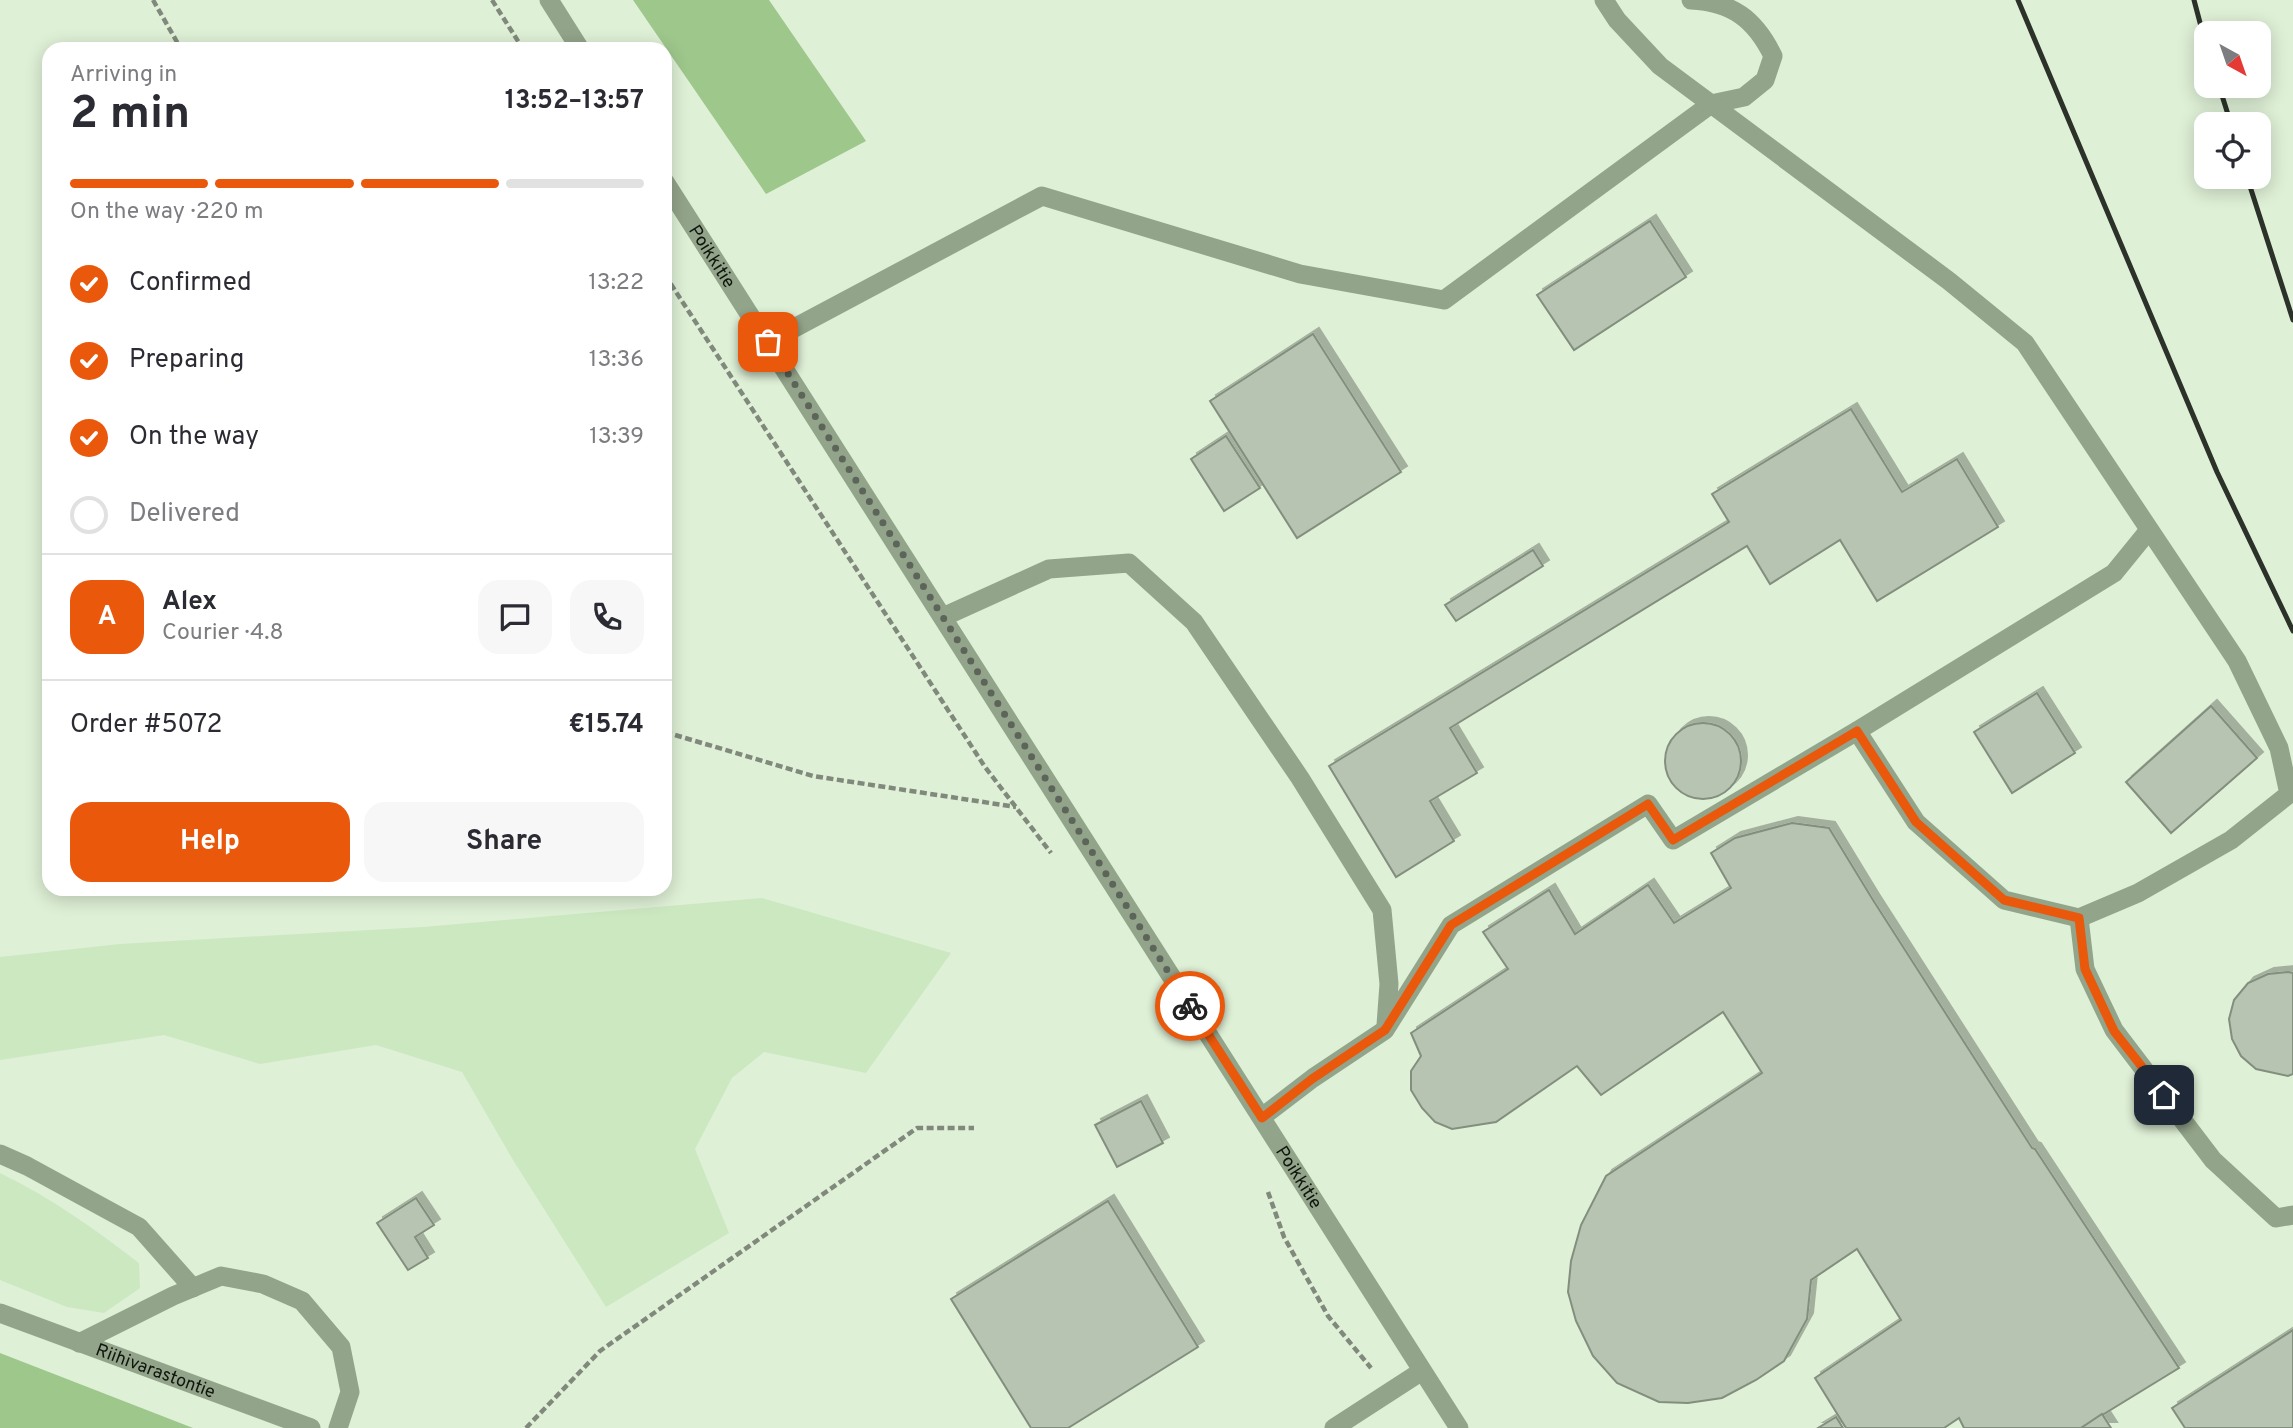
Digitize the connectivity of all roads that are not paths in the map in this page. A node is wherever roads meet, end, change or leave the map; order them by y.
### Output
1 (549, 0) edge
2 (1604, 0) edge
3 (1691, 0) edge
4 (576, 42) edge
5 (1711, 104) junction
6 (672, 193) edge
7 (768, 342) junction
8 (2148, 530) junction
9 (943, 617) junction
10 (1857, 731) junction
11 (2291, 798) edge
12 (2079, 918) junction
13 (1385, 1030) junction
14 (1262, 1118) junction
15 (0, 1154) edge
16 (2293, 1215) edge
17 (193, 1288) junction
18 (0, 1313) edge
19 (79, 1343) junction
20 (1422, 1371) junction
21 (311, 1428) edge
22 (338, 1428) edge
23 (1334, 1428) edge
24 (1459, 1428) edge

1 - 4 street
2 - 5 street
3 - 5 street
5 - 7 street
5 - 8 street
6 - 7 street, Poikkitie
7 - 9 street, Poikkitie
8 - 10 street
8 - 11 street
9 - 13 street
9 - 14 street, Poikkitie
10 - 12 street
10 - 13 street
11 - 12 street
12 - 16 street
13 - 14 street
14 - 20 street, Poikkitie
15 - 17 street
17 - 19 street
17 - 22 street
18 - 19 street, Riihivarastontie
19 - 21 street, Riihivarastontie
20 - 23 street
20 - 24 street, Poikkitie

